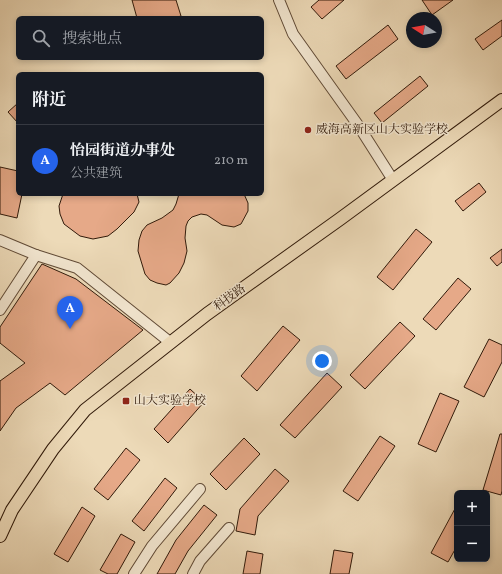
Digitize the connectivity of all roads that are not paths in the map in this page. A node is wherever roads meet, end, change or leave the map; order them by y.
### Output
1 (279, 0) edge
2 (502, 100) edge
3 (393, 180) junction
4 (0, 240) edge
5 (36, 255) junction
6 (0, 310) edge
7 (170, 343) junction
8 (200, 489) dead end
9 (229, 528) dead end
10 (0, 536) edge
11 (134, 574) edge
12 (193, 574) edge

1 - 3 street
2 - 3 main road, 科技路
3 - 7 main road, 科技路
4 - 5 street
5 - 6 street
5 - 7 street
7 - 10 main road, 科技路
8 - 11 street
9 - 12 street

